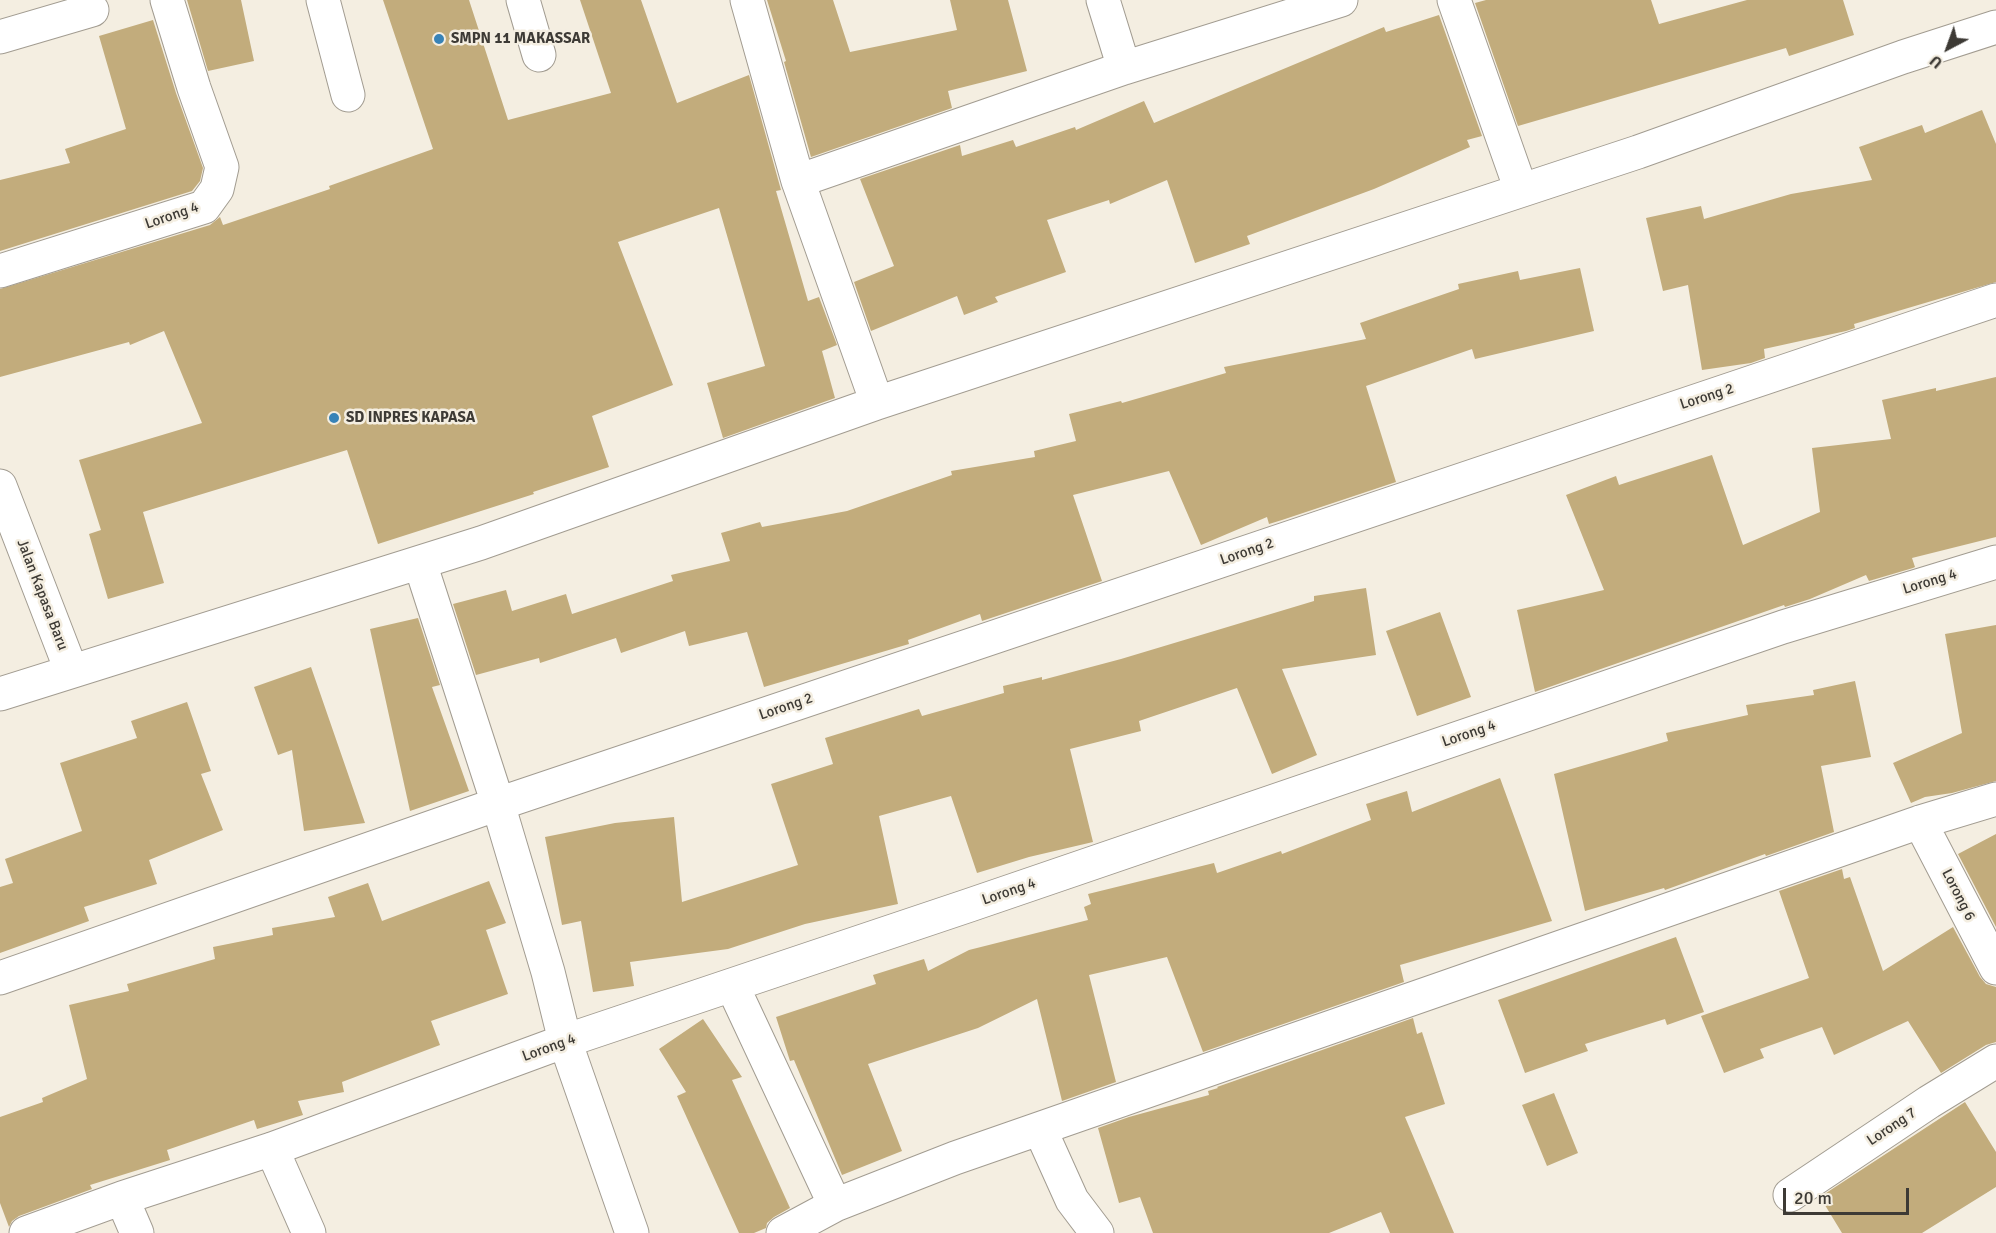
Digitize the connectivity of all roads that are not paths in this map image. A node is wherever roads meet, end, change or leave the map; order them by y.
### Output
1 (167, 0) edge
2 (323, 0) edge
3 (524, 0) edge
4 (747, 0) edge
5 (1103, 0) edge
6 (1341, 0) edge
7 (1454, 0) edge
8 (92, 10) dead end
9 (1996, 27) edge
10 (0, 37) edge
11 (539, 55) dead end
12 (1124, 68) junction
13 (348, 95) dead end
14 (798, 182) junction
15 (1521, 189) junction
16 (0, 271) edge
17 (1996, 300) edge
18 (876, 403) junction
19 (0, 486) edge
20 (1996, 562) edge
21 (420, 563) junction
22 (71, 670) junction
23 (0, 694) edge
24 (1996, 799) edge
25 (498, 804) junction
26 (1920, 822) junction
27 (1996, 968) edge
28 (0, 978) edge
29 (732, 985) junction
30 (565, 1041) junction
31 (1996, 1060) edge
32 (1040, 1129) junction
33 (272, 1149) junction
34 (1790, 1195) dead end
35 (122, 1198) junction
36 (835, 1205) junction
37 (26, 1233) edge
38 (137, 1233) edge
39 (309, 1233) edge
40 (632, 1233) edge
41 (783, 1233) edge
42 (1096, 1233) edge

1 - 16 street, Lorong 4
2 - 13 street
3 - 11 street
4 - 14 street
5 - 12 street
6 - 12 street
7 - 15 street
8 - 10 street
9 - 15 street
12 - 14 street
14 - 18 street
15 - 18 street
17 - 25 street, Lorong 2
18 - 21 street
19 - 22 street, Jalan Kapasa Baru
20 - 29 street, Lorong 4
21 - 22 street
21 - 25 street
22 - 23 street
24 - 26 street
25 - 28 street, Lorong 2
25 - 30 street
26 - 27 street, Lorong 6
26 - 32 street
29 - 30 street, Lorong 4
29 - 36 street
30 - 33 street, Lorong 4
30 - 40 street
31 - 34 street, Lorong 7
32 - 36 street
32 - 42 street
33 - 35 street, Lorong 4
33 - 39 street
35 - 37 street, Lorong 4
35 - 38 street
36 - 41 street

